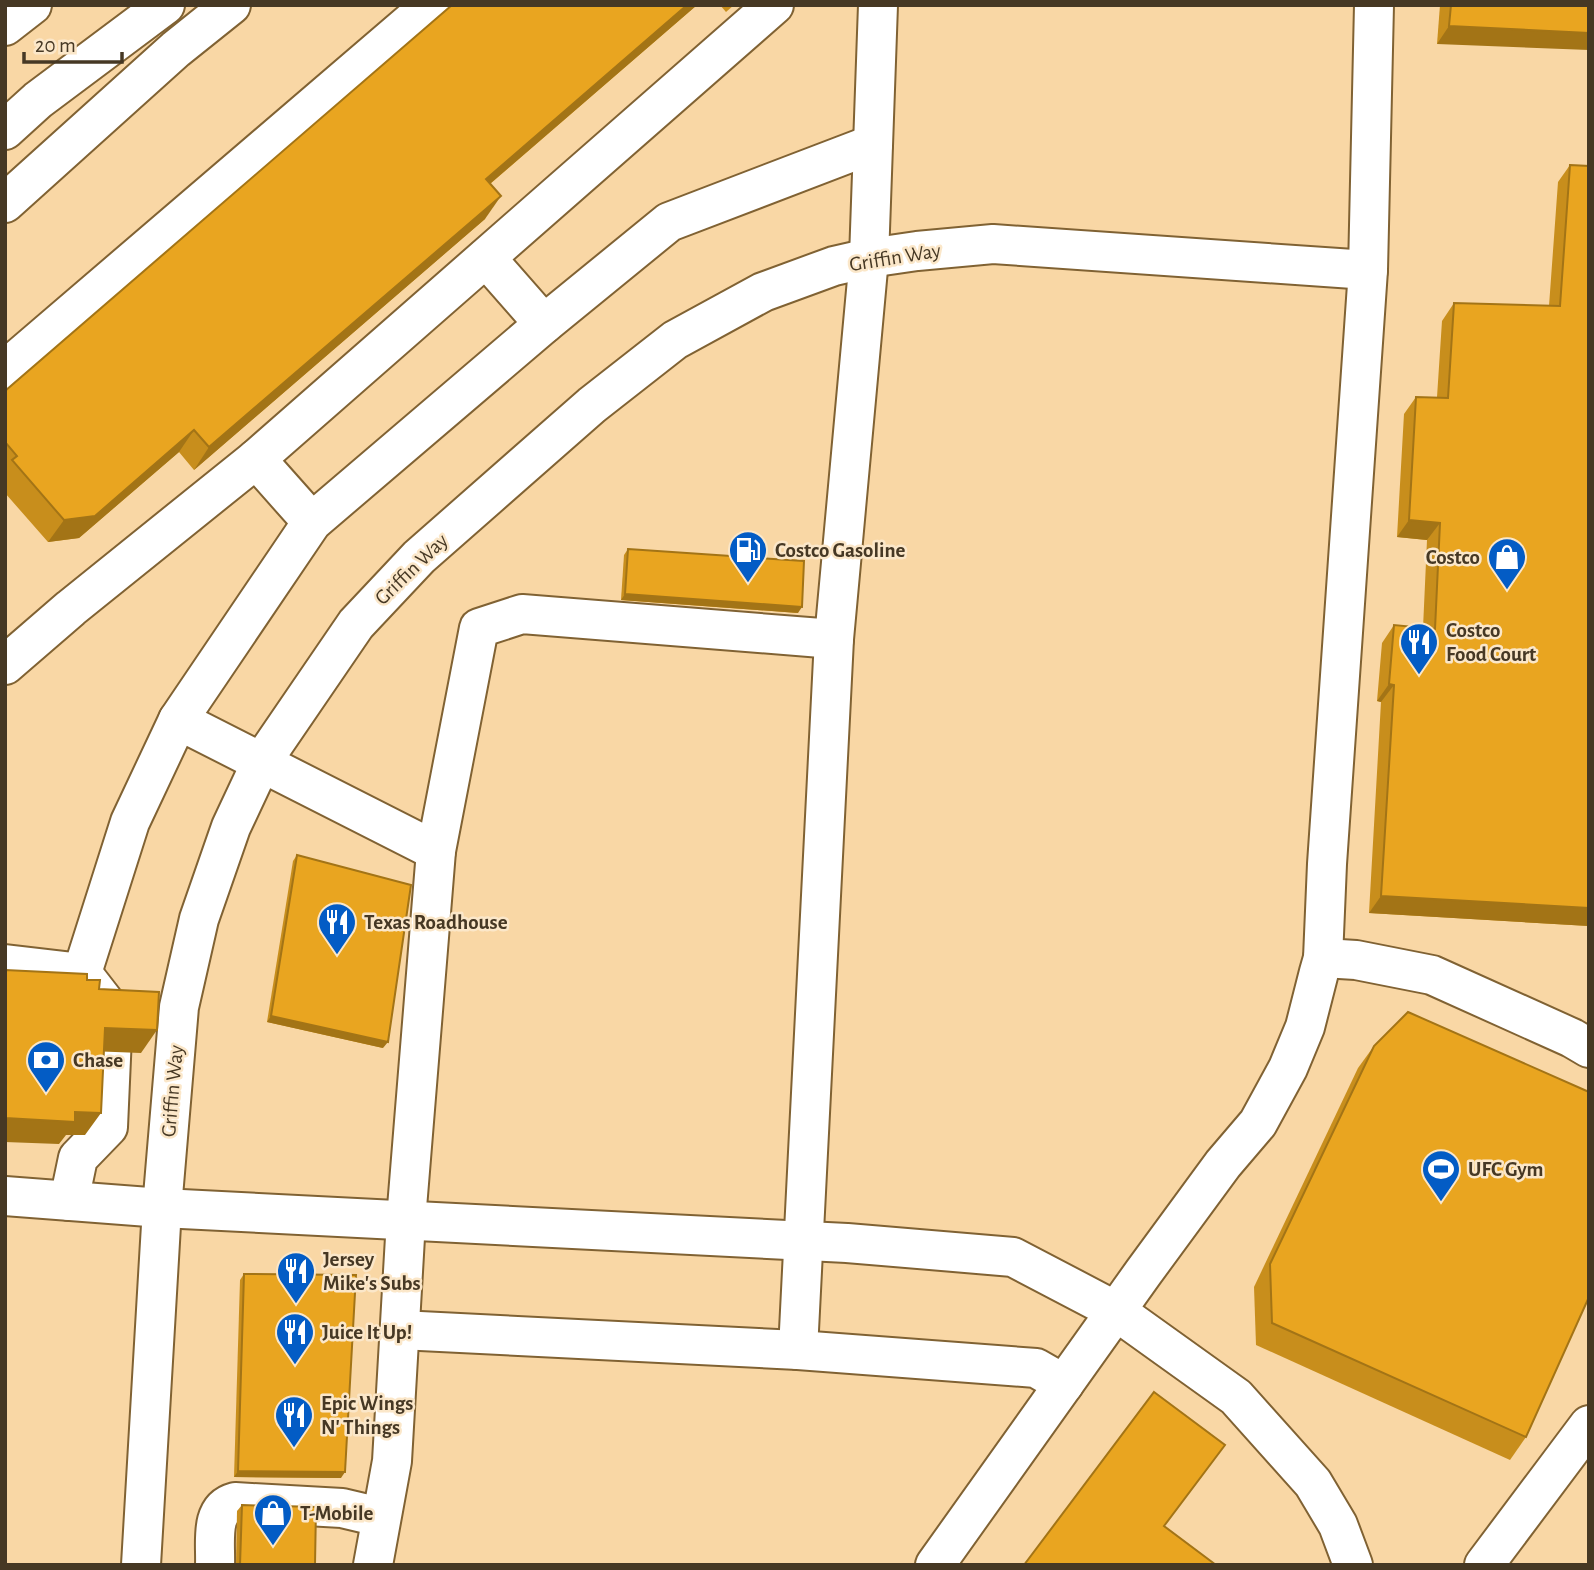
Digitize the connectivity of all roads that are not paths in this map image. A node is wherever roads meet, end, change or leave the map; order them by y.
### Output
1 (32, 5) edge
2 (165, 5) edge
3 (231, 5) edge
4 (431, 5) edge
5 (774, 5) edge
6 (878, 5) edge
7 (1374, 5) edge
8 (5, 26) edge
9 (5, 130) edge
10 (873, 144) junction
11 (5, 203) edge
12 (486, 258) junction
13 (869, 258) junction
14 (1368, 270) junction
15 (544, 324) junction
16 (5, 370) edge
17 (256, 459) junction
18 (312, 522) junction
19 (834, 639) junction
20 (5, 665) edge
21 (178, 720) junction
22 (261, 762) junction
23 (436, 851) junction
24 (1323, 958) junction
25 (5, 964) edge
26 (82, 973) junction
27 (1589, 1048) edge
28 (5, 1196) edge
29 (69, 1201) junction
30 (162, 1208) junction
31 (406, 1220) junction
32 (803, 1241) junction
33 (1116, 1311) junction
34 (400, 1330) junction
35 (798, 1350) junction
36 (1064, 1384) junction
37 (1589, 1425) edge
38 (380, 1517) junction
39 (141, 1565) edge
40 (215, 1565) edge
41 (373, 1565) edge
42 (935, 1565) edge
43 (1353, 1565) edge
44 (1484, 1565) edge

1 - 8 main road
2 - 9 main road
3 - 11 main road
4 - 16 main road
5 - 12 main road
6 - 10 main road
7 - 14 main road
10 - 13 main road
10 - 15 main road
12 - 15 main road
12 - 17 main road
13 - 14 main road, Griffin Way
13 - 19 main road
13 - 22 main road, Griffin Way
14 - 24 main road
15 - 18 main road
17 - 18 main road
17 - 20 main road
18 - 21 main road
19 - 23 main road
19 - 32 main road
21 - 22 main road
21 - 26 main road
22 - 23 main road
22 - 30 main road, Griffin Way
23 - 31 main road
24 - 27 main road
24 - 33 main road
25 - 26 main road
26 - 29 main road
28 - 29 main road
29 - 30 main road
30 - 31 main road
30 - 39 main road, Griffin Way
31 - 32 main road
31 - 34 main road
32 - 33 main road
32 - 35 main road
33 - 36 main road
33 - 43 main road
34 - 35 main road
34 - 38 main road
35 - 36 main road
36 - 42 main road
37 - 44 main road
38 - 40 main road
38 - 41 main road

